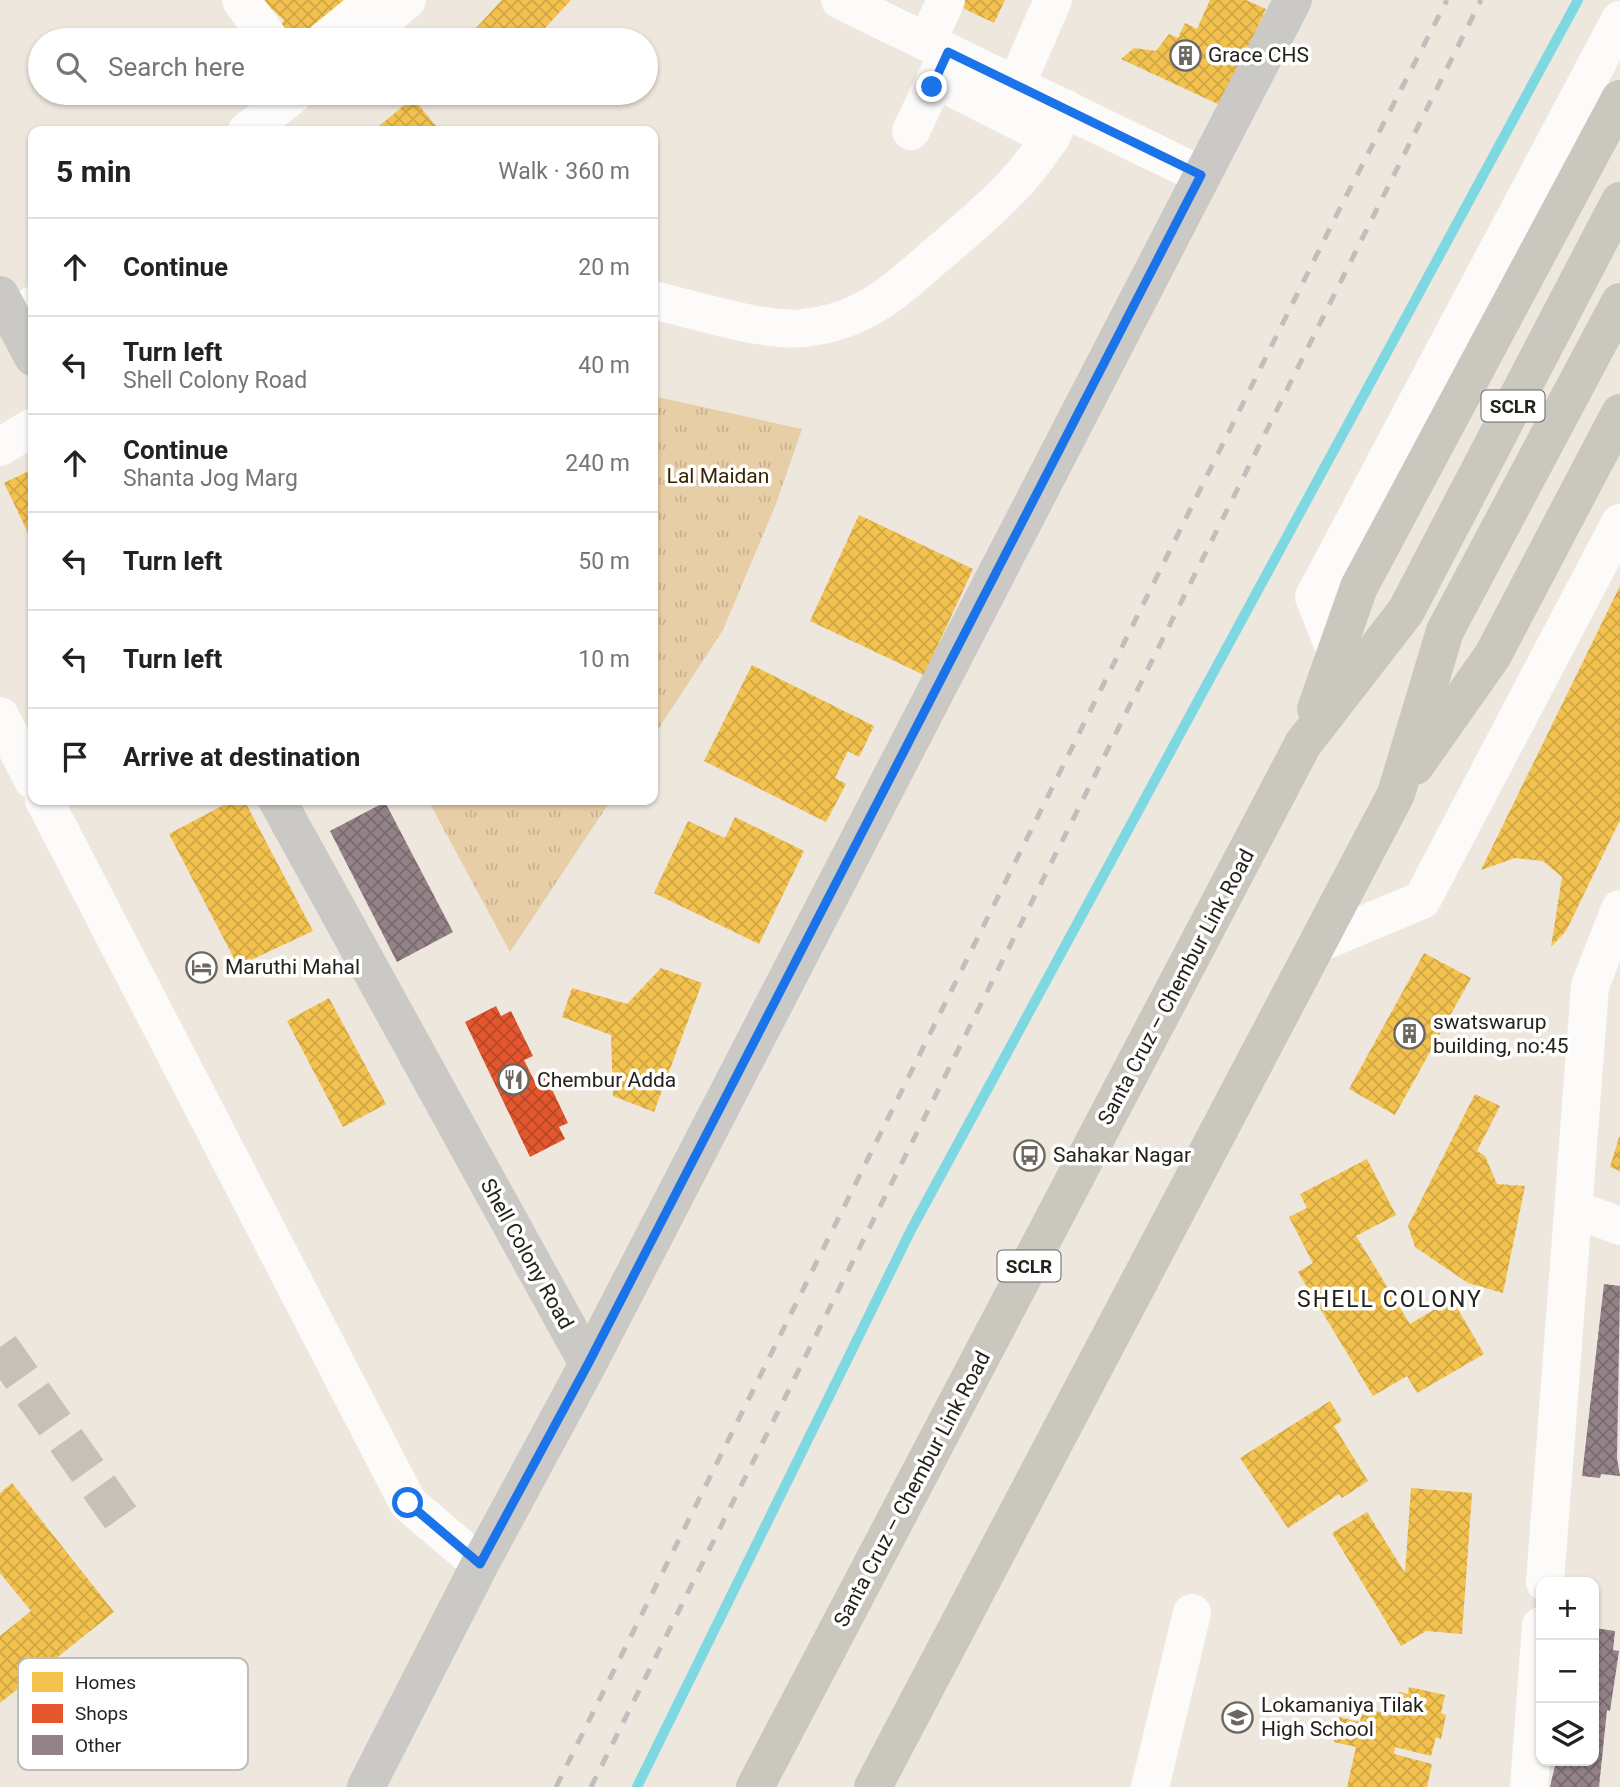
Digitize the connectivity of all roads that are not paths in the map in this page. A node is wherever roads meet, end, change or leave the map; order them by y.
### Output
1 (241, 0) edge
2 (373, 0) edge
3 (407, 0) edge
4 (840, 0) edge
5 (946, 0) edge
6 (1053, 0) edge
7 (1293, 0) edge
8 (1620, 20) edge
9 (261, 28) edge
10 (339, 28) edge
11 (373, 28) edge
12 (937, 58) junction
13 (1016, 85) junction
14 (1620, 99) edge
15 (280, 105) edge
16 (1058, 123) junction
17 (253, 126) edge
18 (911, 131) dead end
19 (1201, 175) junction
20 (1620, 201) edge
21 (658, 301) edge
22 (1620, 302) edge
23 (15, 307) edge
24 (28, 344) edge
25 (1620, 413) edge
26 (28, 430) edge
27 (0, 447) edge
28 (1620, 523) edge
29 (1336, 652) junction
30 (0, 716) edge
31 (1303, 744) junction
32 (28, 770) edge
33 (1396, 794) junction
34 (47, 805) edge
35 (280, 805) edge
36 (1620, 909) edge
37 (1317, 944) junction
38 (1573, 1209) junction
39 (1620, 1226) edge
40 (588, 1364) junction
41 (480, 1564) junction
42 (1545, 1577) edge
43 (1192, 1613) dead end
44 (1540, 1640) edge
45 (366, 1787) edge
46 (755, 1787) edge
47 (873, 1787) edge
48 (1150, 1787) edge
49 (1529, 1787) edge

1 - 9 street
2 - 10 street
3 - 11 street
4 - 12 street
5 - 12 street
6 - 13 street
7 - 19 street
8 - 29 street
12 - 13 street
12 - 16 street
12 - 18 street
13 - 16 street
14 - 29 highway
15 - 17 street
16 - 19 street
16 - 21 street
19 - 40 street
20 - 31 highway, Santa Cruz – Chembur Link Road / SCLR
22 - 33 highway, SCLR
23 - 24 street
25 - 33 highway
26 - 27 street
28 - 37 street
29 - 31 highway
30 - 32 street
31 - 46 highway, Santa Cruz – Chembur Link Road / SCLR
33 - 37 highway, SCLR
34 - 41 street
35 - 40 street, Shell Colony Road
36 - 38 street
37 - 47 highway, SCLR
38 - 39 street
38 - 42 street
40 - 41 street
41 - 45 street
43 - 48 street
44 - 49 street

